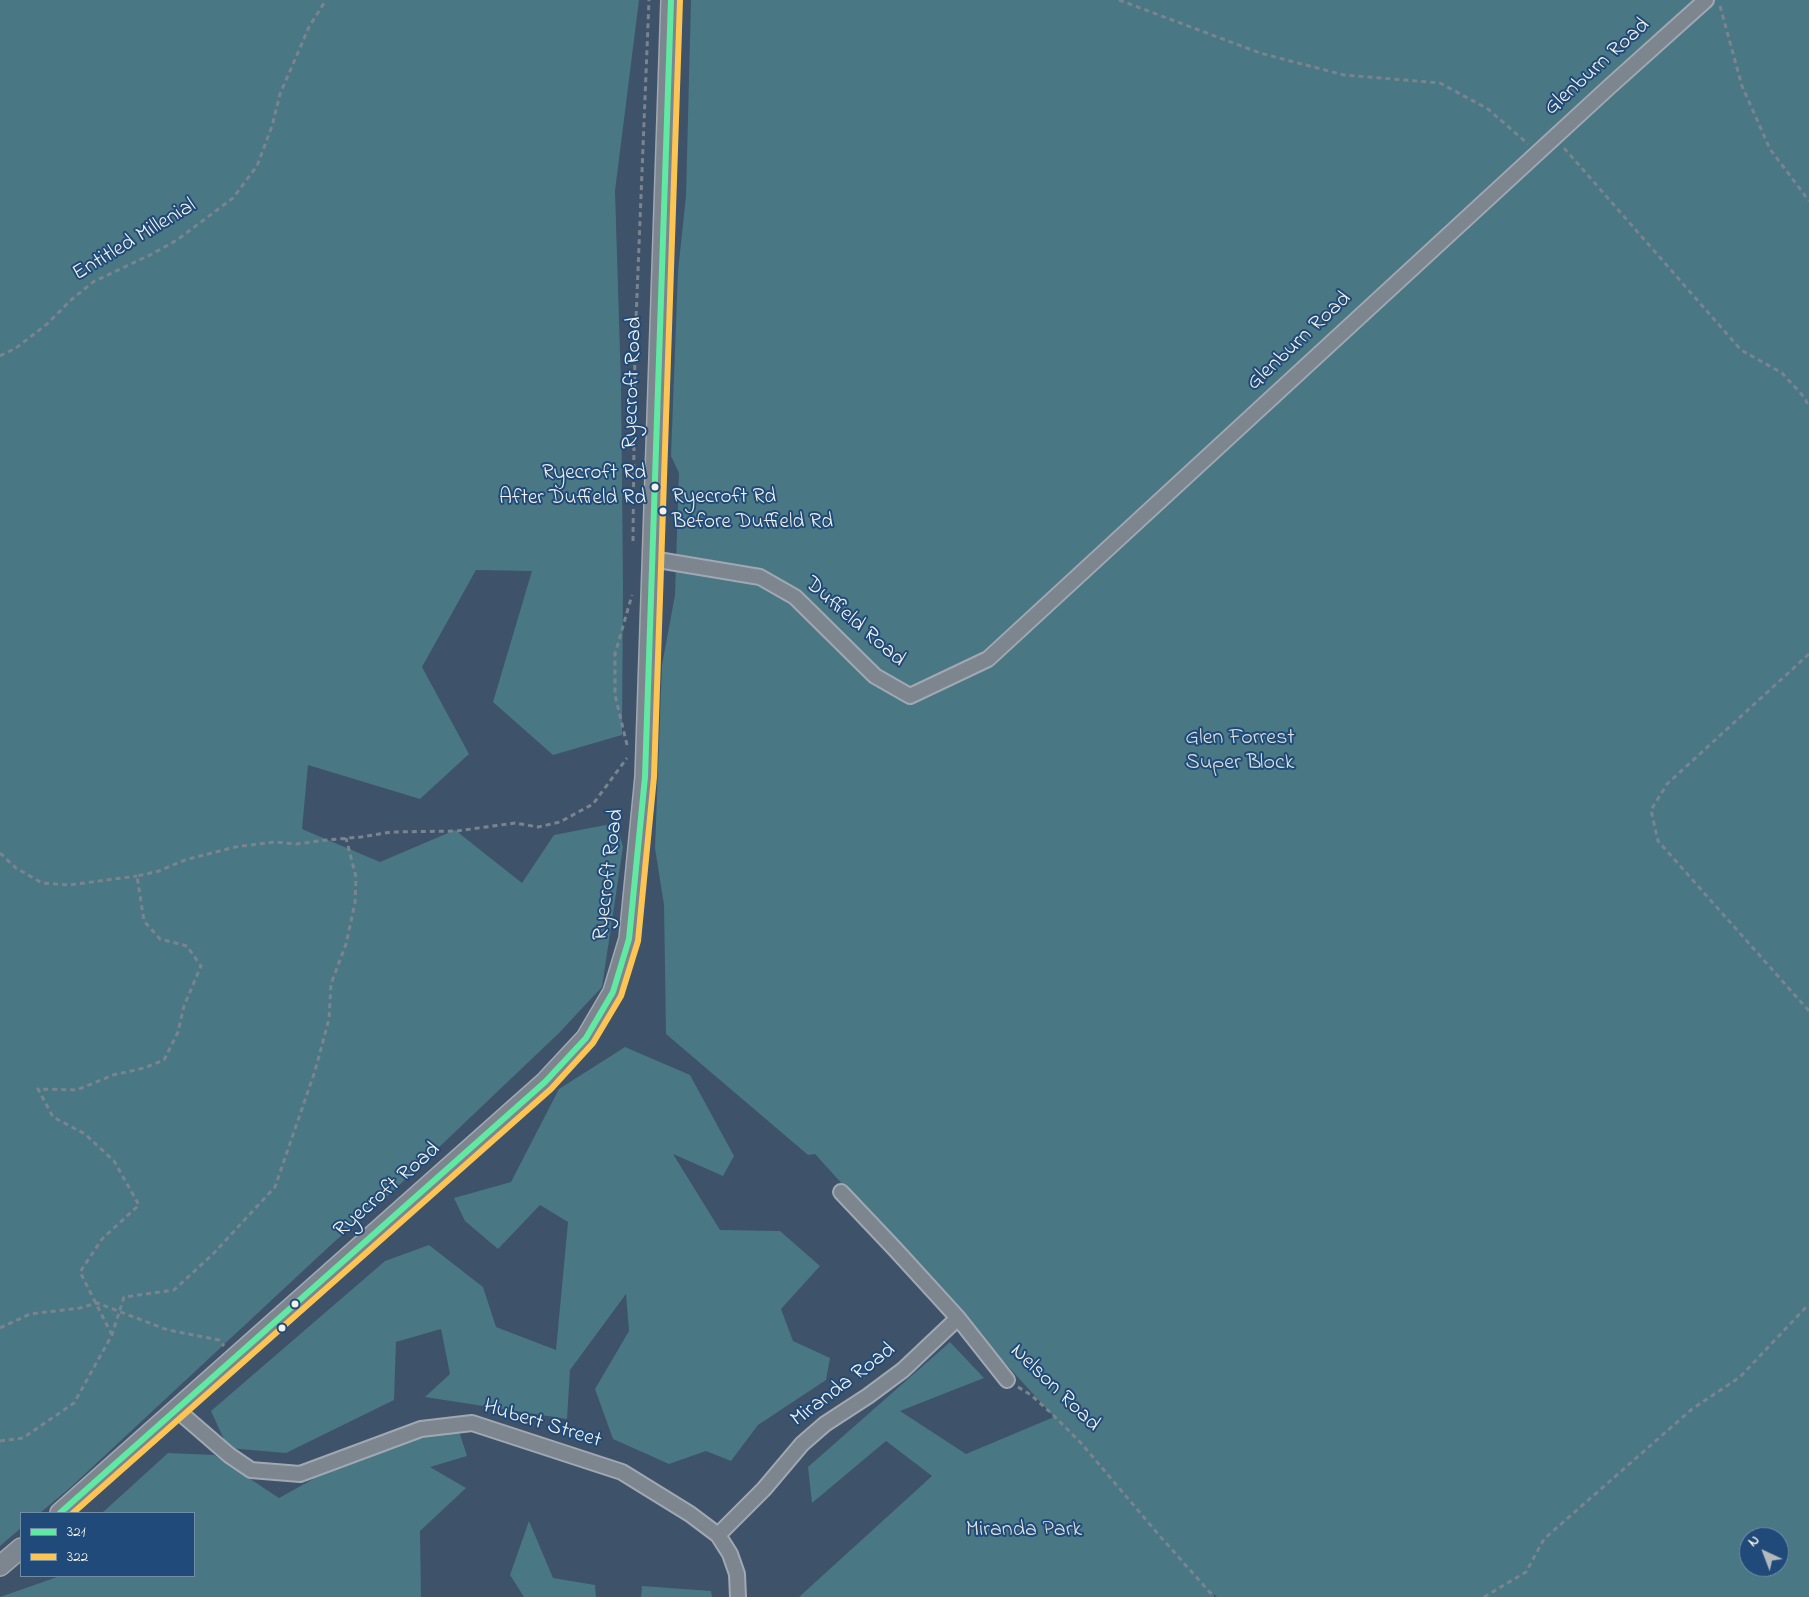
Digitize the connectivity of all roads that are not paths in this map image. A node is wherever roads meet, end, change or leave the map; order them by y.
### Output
1 (671, 0) edge
2 (1706, 0) edge
3 (652, 559) junction
4 (910, 696) joint
5 (841, 1192) dead end
6 (958, 1318) junction
7 (1007, 1380) road end
8 (177, 1410) junction
9 (61, 1512) edge
10 (718, 1535) junction
11 (20, 1549) edge
12 (0, 1566) edge
13 (738, 1597) edge

1 - 3 street, Ryecroft Road
2 - 4 street, Glenburn Road
3 - 4 street, Duffield Road
3 - 8 street, Ryecroft Road
5 - 6 street, Nelson Road
6 - 7 street, Nelson Road
6 - 10 street, Miranda Road
8 - 9 street, Ryecroft Road
8 - 10 street, Hubert Street
10 - 13 street, Hubert Street
11 - 12 street

